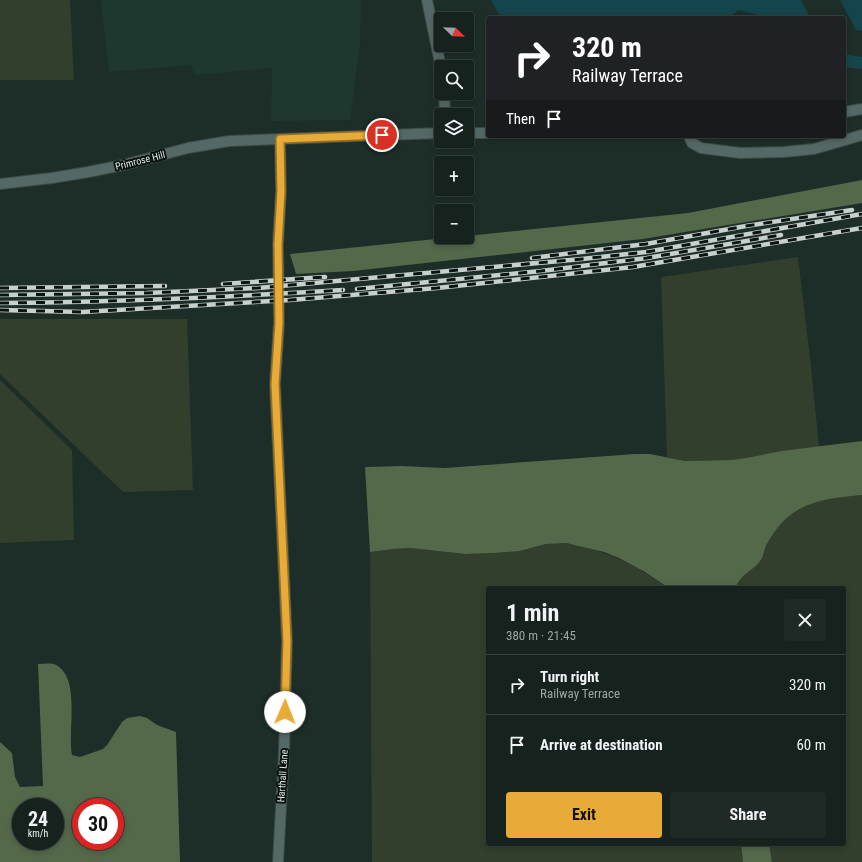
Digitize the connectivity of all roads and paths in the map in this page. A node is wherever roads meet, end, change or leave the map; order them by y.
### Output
1 (427, 0) edge
2 (439, 60) edge
3 (862, 109) edge
4 (846, 112) edge
5 (486, 132) edge
6 (434, 133) edge
7 (474, 133) edge
8 (862, 135) edge
9 (690, 138) edge
10 (280, 139) junction
11 (0, 184) edge
12 (278, 862) edge

1 - 2 street
3 - 4 street
5 - 7 street
6 - 10 street, Primrose Hill
8 - 9 street
10 - 11 street, Primrose Hill
10 - 12 street, Harthall Lane

